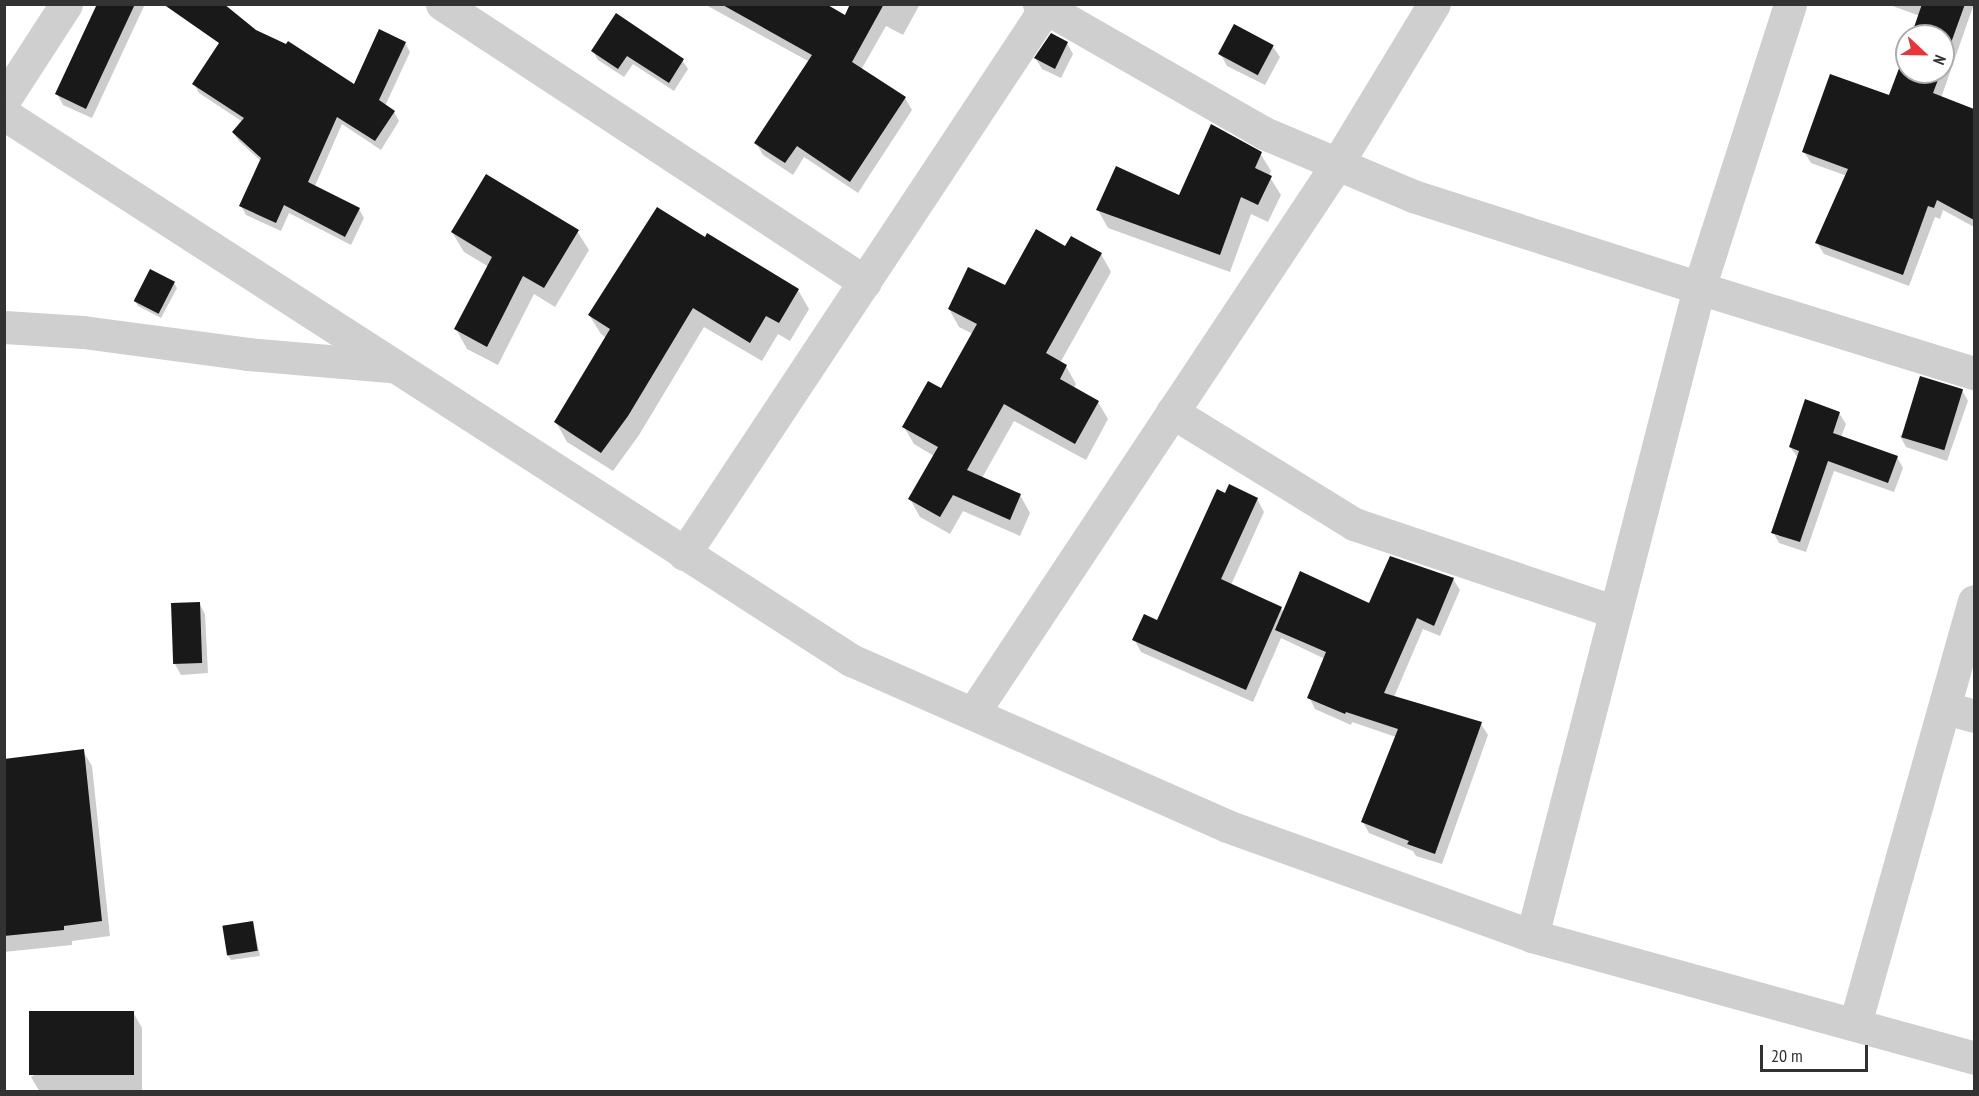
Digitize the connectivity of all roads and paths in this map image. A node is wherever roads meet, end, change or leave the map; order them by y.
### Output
1 (66, 4) edge
2 (1434, 4) edge
3 (1790, 4) edge
4 (1044, 6) edge
5 (451, 7) edge
6 (4, 100) edge
7 (4, 114) edge
8 (1337, 164) junction
9 (865, 282) junction
10 (1699, 288) junction
11 (4, 327) edge
12 (394, 366) junction
13 (1974, 374) edge
14 (1172, 412) junction
15 (684, 554) junction
16 (1974, 601) edge
17 (1615, 612) junction
18 (1960, 712) edge
19 (973, 713) junction
20 (1532, 936) junction
21 (1855, 1024) junction
22 (1974, 1058) edge

1 - 6 street
2 - 8 street
3 - 10 street
4 - 8 street
4 - 9 street
5 - 9 street
7 - 12 street
8 - 10 street
8 - 14 street
9 - 15 street
10 - 13 street
10 - 17 street
11 - 12 street
12 - 15 street
14 - 17 street
14 - 19 street
15 - 19 street
16 - 18 street
17 - 20 street
18 - 21 street
19 - 20 street
20 - 21 street
21 - 22 street

